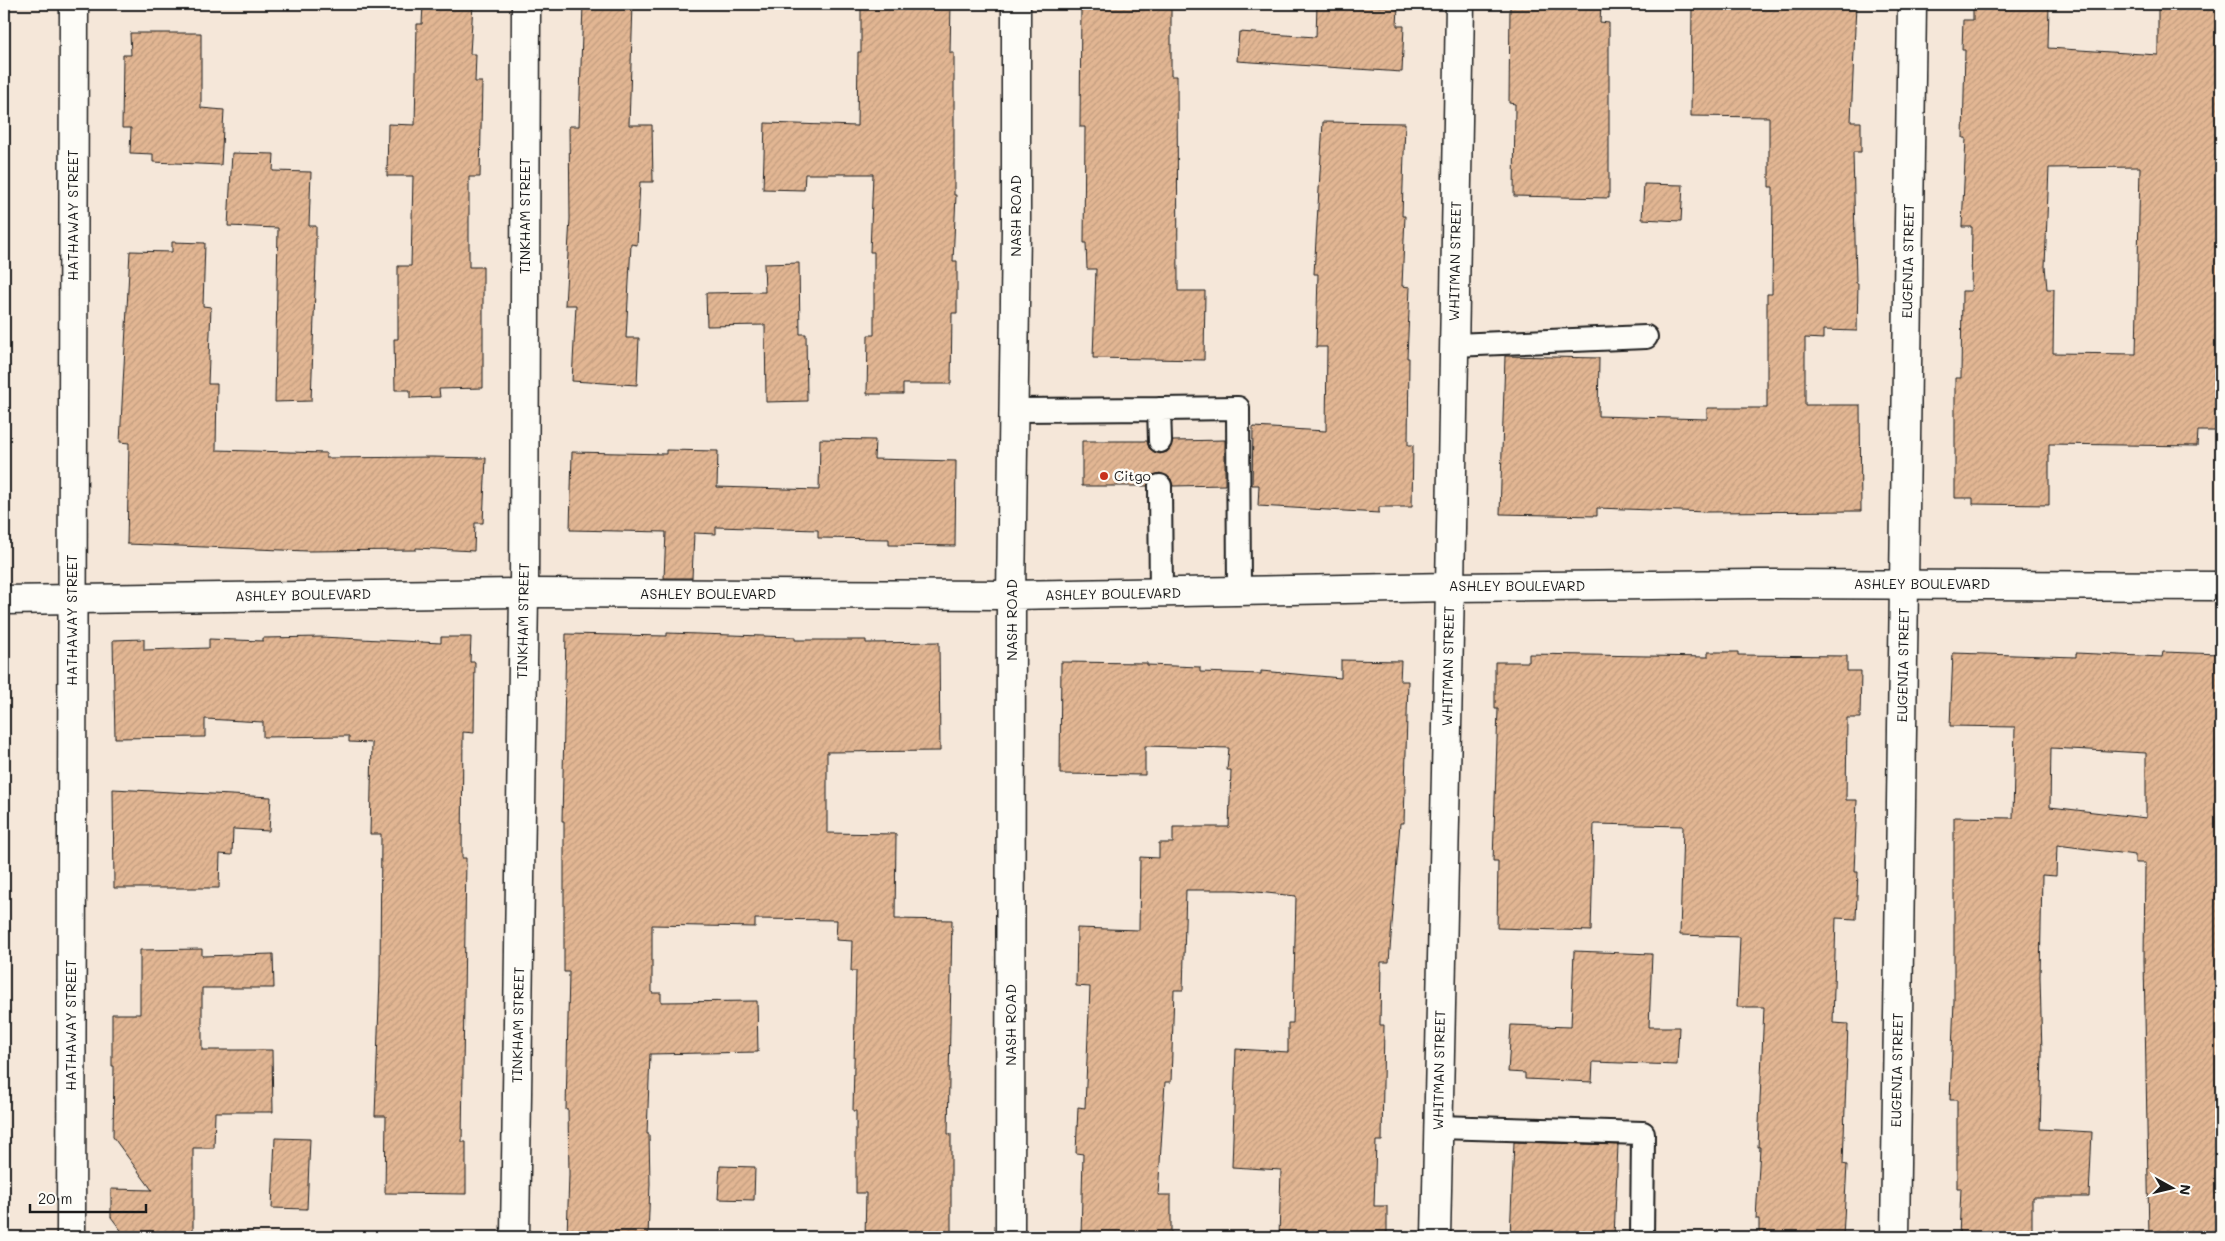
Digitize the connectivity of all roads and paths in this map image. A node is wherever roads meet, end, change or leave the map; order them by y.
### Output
1 (74, 4) edge
2 (526, 4) edge
3 (1016, 4) edge
4 (1460, 4) edge
5 (1912, 4) edge
6 (1646, 337) dead end
7 (1454, 345) junction
8 (1160, 409) junction
9 (1014, 410) junction
10 (1160, 441) dead end
11 (1160, 486) dead end
12 (1904, 583) junction
13 (1450, 586) junction
14 (2221, 586) edge
15 (1238, 592) junction
16 (524, 593) junction
17 (1161, 593) junction
18 (1011, 595) junction
19 (72, 598) junction
20 (4, 600) edge
21 (1438, 1127) junction
22 (71, 1237) edge
23 (515, 1237) edge
24 (1010, 1237) edge
25 (1436, 1237) edge
26 (1642, 1237) edge
27 (1895, 1237) edge

1 - 19 street, HATHAWAY STREET
2 - 16 street, TINKHAM STREET
3 - 9 street, NASH ROAD
4 - 7 street, WHITMAN STREET
5 - 12 street, EUGENIA STREET
6 - 7 lane
7 - 13 street, WHITMAN STREET
8 - 9 lane
8 - 10 lane
8 - 15 lane
9 - 18 street, NASH ROAD
11 - 17 lane
12 - 13 street, ASHLEY BOULEVARD
12 - 14 street, ASHLEY BOULEVARD
12 - 27 street, EUGENIA STREET
13 - 15 street, ASHLEY BOULEVARD
13 - 21 street, WHITMAN STREET
15 - 17 street, ASHLEY BOULEVARD
16 - 18 street, ASHLEY BOULEVARD
16 - 19 street, ASHLEY BOULEVARD
16 - 23 street, TINKHAM STREET
17 - 18 street, ASHLEY BOULEVARD
18 - 24 street, NASH ROAD
19 - 20 street, ASHLEY BOULEVARD
19 - 22 street, HATHAWAY STREET
21 - 25 street, WHITMAN STREET
21 - 26 lane

